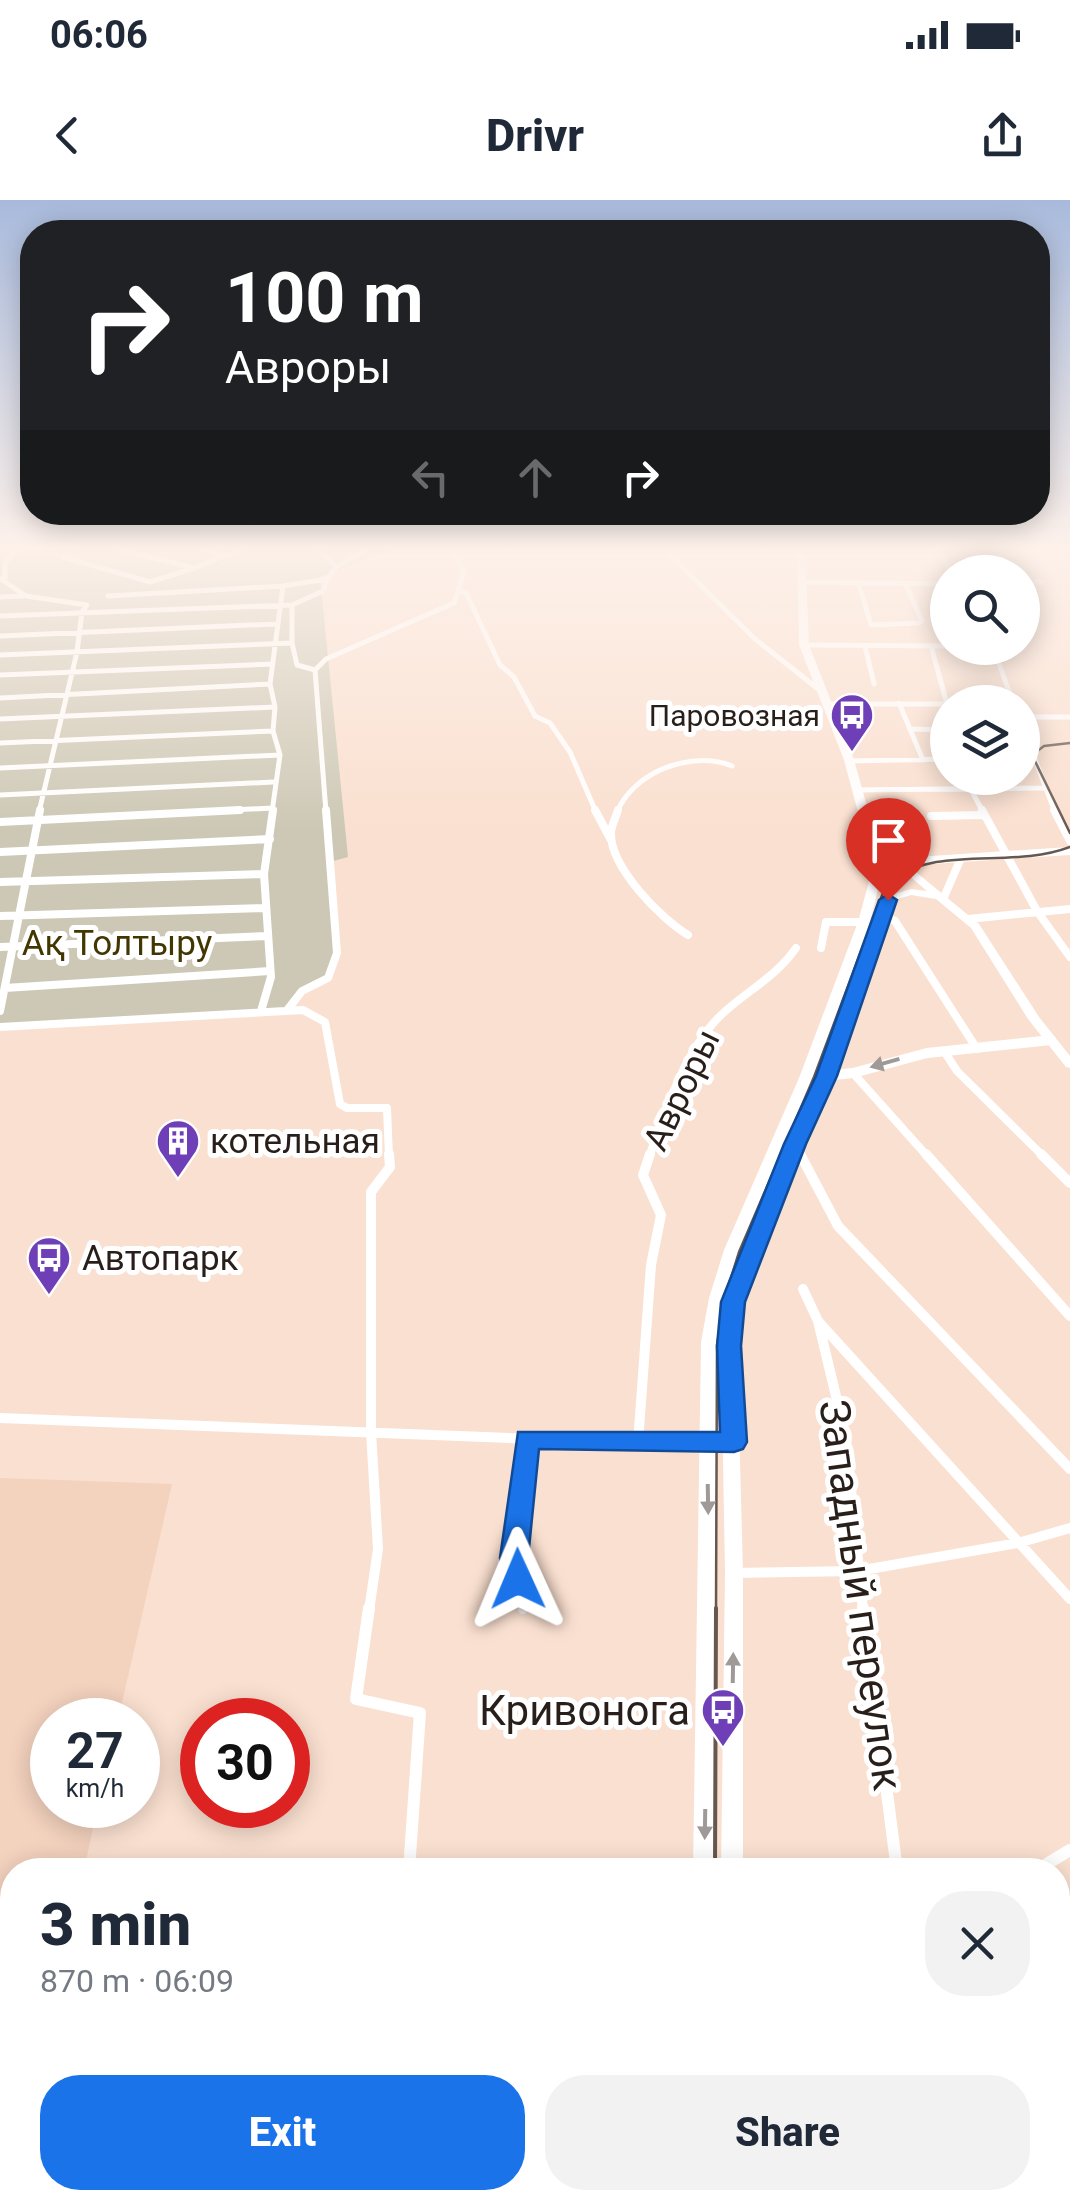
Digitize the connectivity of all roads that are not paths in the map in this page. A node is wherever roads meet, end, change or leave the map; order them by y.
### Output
1 (78, 643) edge
2 (292, 643) joint
3 (364, 643) edge
4 (488, 643) edge
5 (759, 643) edge
6 (276, 644) junction
7 (804, 645) joint
8 (865, 646) junction
9 (930, 646) edge
10 (77, 652) junction
11 (0, 655) edge
12 (273, 664) junction
13 (315, 670) junction
14 (71, 672) junction
15 (0, 675) edge
16 (270, 684) junction
17 (874, 684) dead end
18 (66, 695) junction
19 (0, 698) edge
20 (826, 699) junction
21 (899, 703) junction
22 (930, 704) edge
23 (275, 707) junction
24 (62, 716) junction
25 (1040, 717) edge
26 (1070, 718) edge
27 (0, 719) edge
28 (910, 729) junction
29 (930, 730) edge
30 (273, 732) junction
31 (58, 740) junction
32 (0, 743) edge
33 (280, 755) junction
34 (923, 760) junction
35 (930, 760) edge
36 (849, 762) junction
37 (52, 766) junction
38 (732, 766) dead end
39 (0, 768) edge
40 (274, 782) junction
41 (1040, 782) edge
42 (930, 787) edge
43 (1040, 788) edge
44 (1043, 788) junction
45 (855, 790) junction
46 (46, 793) junction
47 (0, 795) edge
48 (974, 795) edge
49 (273, 808) junction
50 (931, 816) dead end
51 (984, 816) junction
52 (40, 820) junction
53 (0, 822) edge
54 (871, 838) junction
55 (270, 839) junction
56 (611, 840) junction
57 (1070, 841) edge
58 (30, 850) junction
59 (1070, 851) edge
60 (0, 852) edge
61 (896, 856) junction
62 (1004, 856) junction
63 (961, 858) junction
64 (264, 874) junction
65 (28, 880) junction
66 (0, 882) edge
67 (944, 897) junction
68 (266, 908) junction
69 (886, 908) junction
70 (1070, 909) edge
71 (1037, 911) junction
72 (20, 914) junction
73 (0, 916) edge
74 (968, 919) junction
75 (864, 922) junction
76 (688, 935) dead end
77 (268, 936) junction
78 (14, 946) junction
79 (0, 947) edge
80 (796, 948) dead end
81 (821, 948) dead end
82 (1070, 957) edge
83 (270, 971) junction
84 (4, 976) edge
85 (5, 988) junction
86 (288, 1009) junction
87 (262, 1010) junction
88 (0, 1011) edge
89 (0, 1027) edge
90 (1050, 1040) junction
91 (976, 1049) junction
92 (944, 1052) junction
93 (1067, 1056) edge
94 (854, 1073) junction
95 (826, 1076) junction
96 (806, 1078) junction
97 (788, 1143) junction
98 (1070, 1183) edge
99 (803, 1289) dead end
100 (1070, 1316) edge
101 (818, 1321) junction
102 (0, 1418) edge
103 (371, 1432) junction
104 (527, 1439) junction
105 (734, 1442) junction
106 (638, 1443) junction
107 (707, 1443) junction
108 (1070, 1469) edge
109 (1070, 1528) edge
110 (1018, 1542) junction
111 (858, 1570) junction
112 (734, 1573) junction
113 (1070, 1599) edge
114 (522, 1609) dead end
115 (410, 1858) edge
116 (704, 1858) edge
117 (732, 1858) edge
118 (895, 1858) edge

1 - 10 street
2 - 6 street
2 - 13 street
3 - 13 street
4 - 56 street
5 - 20 street
6 - 10 street
6 - 12 street
7 - 8 street
7 - 20 highway
8 - 9 street
8 - 17 street
10 - 11 street
10 - 14 street
12 - 14 street
12 - 16 street
13 - 86 street
14 - 15 street
14 - 18 street
16 - 18 street
16 - 23 street
18 - 19 street
18 - 24 street
20 - 21 street
20 - 36 highway
21 - 22 street
21 - 28 street
23 - 24 street
23 - 30 street
24 - 27 street
24 - 31 street
25 - 26 street
28 - 29 street
28 - 34 street
30 - 31 street
30 - 33 street
31 - 32 street
31 - 37 street
33 - 37 street
33 - 40 street
34 - 35 street
34 - 36 street
36 - 45 highway
37 - 39 street
37 - 46 street
38 - 56 street
40 - 46 street
40 - 49 street
41 - 44 street
42 - 45 street
43 - 44 street
44 - 57 street
45 - 54 highway
46 - 47 street
46 - 52 street
48 - 51 street
49 - 52 street
49 - 55 street
50 - 51 street
51 - 62 street
52 - 53 street
52 - 58 street
54 - 61 main road
54 - 69 highway
54 - 75 highway
55 - 58 street
55 - 64 street
56 - 76 street
58 - 60 street
58 - 65 street
59 - 62 street
61 - 63 street
61 - 67 main road
62 - 63 street
62 - 71 street
63 - 67 street
64 - 65 street
64 - 68 street
65 - 66 street
65 - 72 street
67 - 69 main road
67 - 74 main road
68 - 72 street
68 - 77 street
69 - 91 street
69 - 95 highway
70 - 71 street
71 - 74 street
71 - 82 street
72 - 73 street
72 - 78 street
74 - 90 main road
75 - 81 street
75 - 96 highway
77 - 78 street
77 - 83 street
78 - 79 street
78 - 84 street
80 - 106 street, Авроры
83 - 85 street
83 - 87 street
84 - 85 street
85 - 88 street
86 - 87 street
86 - 103 street
87 - 89 street
90 - 91 street
90 - 93 main road
91 - 92 street
92 -> 94 street
92 - 98 street
94 - 95 street
94 - 100 street
95 - 96 street
95 - 97 highway
96 - 97 highway
97 - 105 highway
97 - 107 highway
97 - 108 street
99 - 101 street
101 - 110 street
101 - 111 street, Западный переулок
102 - 103 street
103 - 104 street
103 - 115 street
104 - 106 street
104 - 114 street
105 - 107 street
105 - 112 highway
106 - 107 street
107 -> 116 highway
109 - 110 street
110 - 111 street
110 - 113 street
111 - 112 street
111 - 118 street, Западный переулок
117 -> 112 highway

